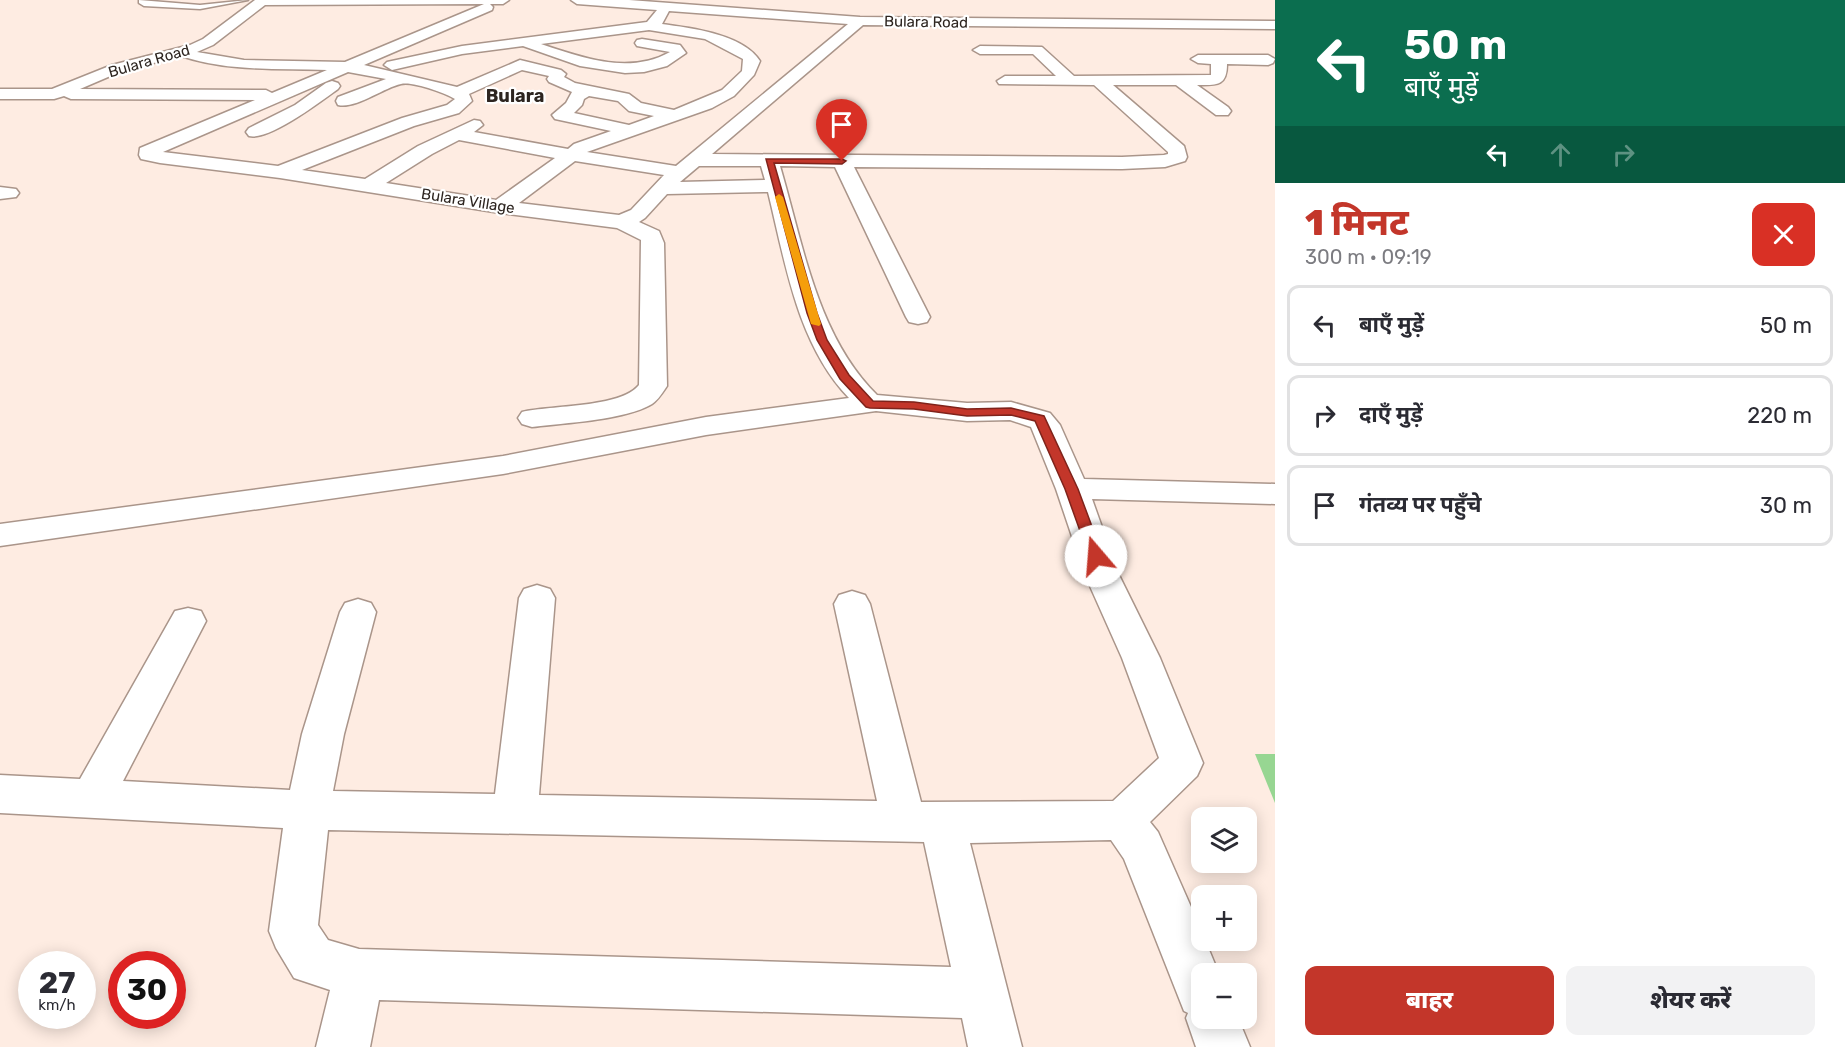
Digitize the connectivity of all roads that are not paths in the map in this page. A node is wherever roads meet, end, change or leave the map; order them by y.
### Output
1 (143, 0) edge
2 (245, 0) edge
3 (502, 0) edge
4 (577, 0) edge
5 (582, 0) edge
6 (791, 0) edge
7 (263, 1) edge
8 (667, 7) junction
9 (915, 7) dead end
10 (1234, 10) dead end
11 (1081, 12) dead end
12 (799, 17) junction
13 (860, 21) junction
14 (928, 22) junction
15 (963, 22) junction
16 (1096, 24) junction
17 (1204, 24) junction
18 (1268, 25) edge
19 (648, 26) junction
20 (745, 35) dead end
21 (715, 37) junction
22 (615, 41) junction
23 (519, 42) junction
24 (540, 49) junction
25 (980, 50) junction
26 (183, 52) junction
27 (572, 58) junction
28 (1047, 59) junction
29 (1068, 59) dead end
30 (1180, 59) dead end
31 (1219, 59) junction
32 (501, 61) junction
33 (1272, 61) edge
34 (521, 65) junction
35 (347, 67) junction
36 (371, 72) junction
37 (464, 74) dead end
38 (323, 76) junction
39 (400, 78) junction
40 (1005, 81) junction
41 (1070, 81) junction
42 (1099, 81) junction
43 (1181, 81) junction
44 (587, 90) junction
45 (457, 93) junction
46 (0, 94) edge
47 (54, 94) junction
48 (278, 95) junction
49 (1018, 97) dead end
50 (626, 100) junction
51 (344, 101) dead end
52 (1222, 111) dead end
53 (675, 115) junction
54 (584, 121) junction
55 (632, 131) junction
56 (255, 132) dead end
57 (604, 140) junction
58 (570, 155) junction
59 (769, 161) junction
60 (842, 161) junction
61 (687, 166) junction
62 (280, 172) junction
63 (368, 186) junction
64 (776, 186) junction
65 (661, 188) junction
66 (500, 207) junction
67 (622, 222) junction
68 (918, 317) dead end
69 (870, 404) junction
70 (532, 418) dead end
71 (1072, 489) junction
72 (1275, 494) edge
73 (0, 535) edge
74 (537, 598) dead end
75 (852, 604) dead end
76 (358, 612) dead end
77 (188, 621) dead end
78 (0, 794) edge
79 (92, 798) junction
80 (308, 810) junction
81 (515, 813) junction
82 (1122, 820) junction
83 (923, 821) junction
84 (1191, 966) edge
85 (360, 974) junction
86 (980, 993) junction
87 (1216, 1029) edge
88 (343, 1047) edge
89 (995, 1047) edge
90 (1223, 1047) edge

1 - 2 lane
3 - 7 street, Bulara Road
3 - 35 street
4 - 5 street, Bulara Road
5 - 8 street, Bulara Road
6 - 12 street
7 - 26 street, Bulara Road
8 - 12 street, Bulara Road
8 - 19 street
9 - 14 street
10 - 18 street
11 - 16 street
12 - 13 street, Bulara Road
13 - 14 street, Bulara Road
13 - 61 street
14 - 15 street, Bulara Road
15 - 16 street, Bulara Road
15 - 25 street
16 - 17 street, Bulara Road
17 - 18 street, Bulara Road
17 - 33 street
19 - 21 street
19 - 22 street
20 - 21 street
21 - 53 street
22 - 23 street
22 - 27 street
22 - 27 street
23 - 24 street
23 - 36 street
24 - 27 street
24 - 32 street
25 - 28 street
25 - 40 street
26 - 35 street
26 - 47 street, Bulara Road
28 - 29 street
28 - 41 street
30 - 31 street
31 - 33 street
31 - 43 street
32 - 34 street
32 - 37 street
34 - 44 street
34 - 45 street
35 - 36 street
35 - 38 street
36 - 39 street
38 - 48 street
38 - 56 street
39 - 45 street
39 - 51 street
40 - 41 street
40 - 49 street
41 - 42 street
42 - 43 street
42 - 60 street
43 - 52 street
44 - 50 street
44 - 54 street
45 - 62 street
46 - 47 street, Bulara Road
47 - 48 street
48 - 62 street, Bulara Village
50 - 53 street
50 - 54 street
53 - 55 street
54 - 55 street
54 - 57 street
55 - 57 street
57 - 58 street
58 - 61 street
58 - 63 street
58 - 66 street
59 - 60 street
59 - 61 street
59 - 64 street
60 - 68 street
61 - 65 street
62 - 63 street, Bulara Village
63 - 66 street, Bulara Village
64 - 65 street
64 - 69 street
65 - 67 street
66 - 67 street, Bulara Village
67 - 70 street, Bulara Village
69 - 71 street
69 - 73 street
71 - 72 street
71 - 82 street
74 - 81 street
75 - 83 street
76 - 80 street
77 - 79 street
78 - 79 street
79 - 80 street
80 - 81 street
80 - 85 street
81 - 83 street
82 - 83 street
82 - 84 street
83 - 86 street
85 - 86 street
85 - 88 street
86 - 89 street
87 - 90 street

